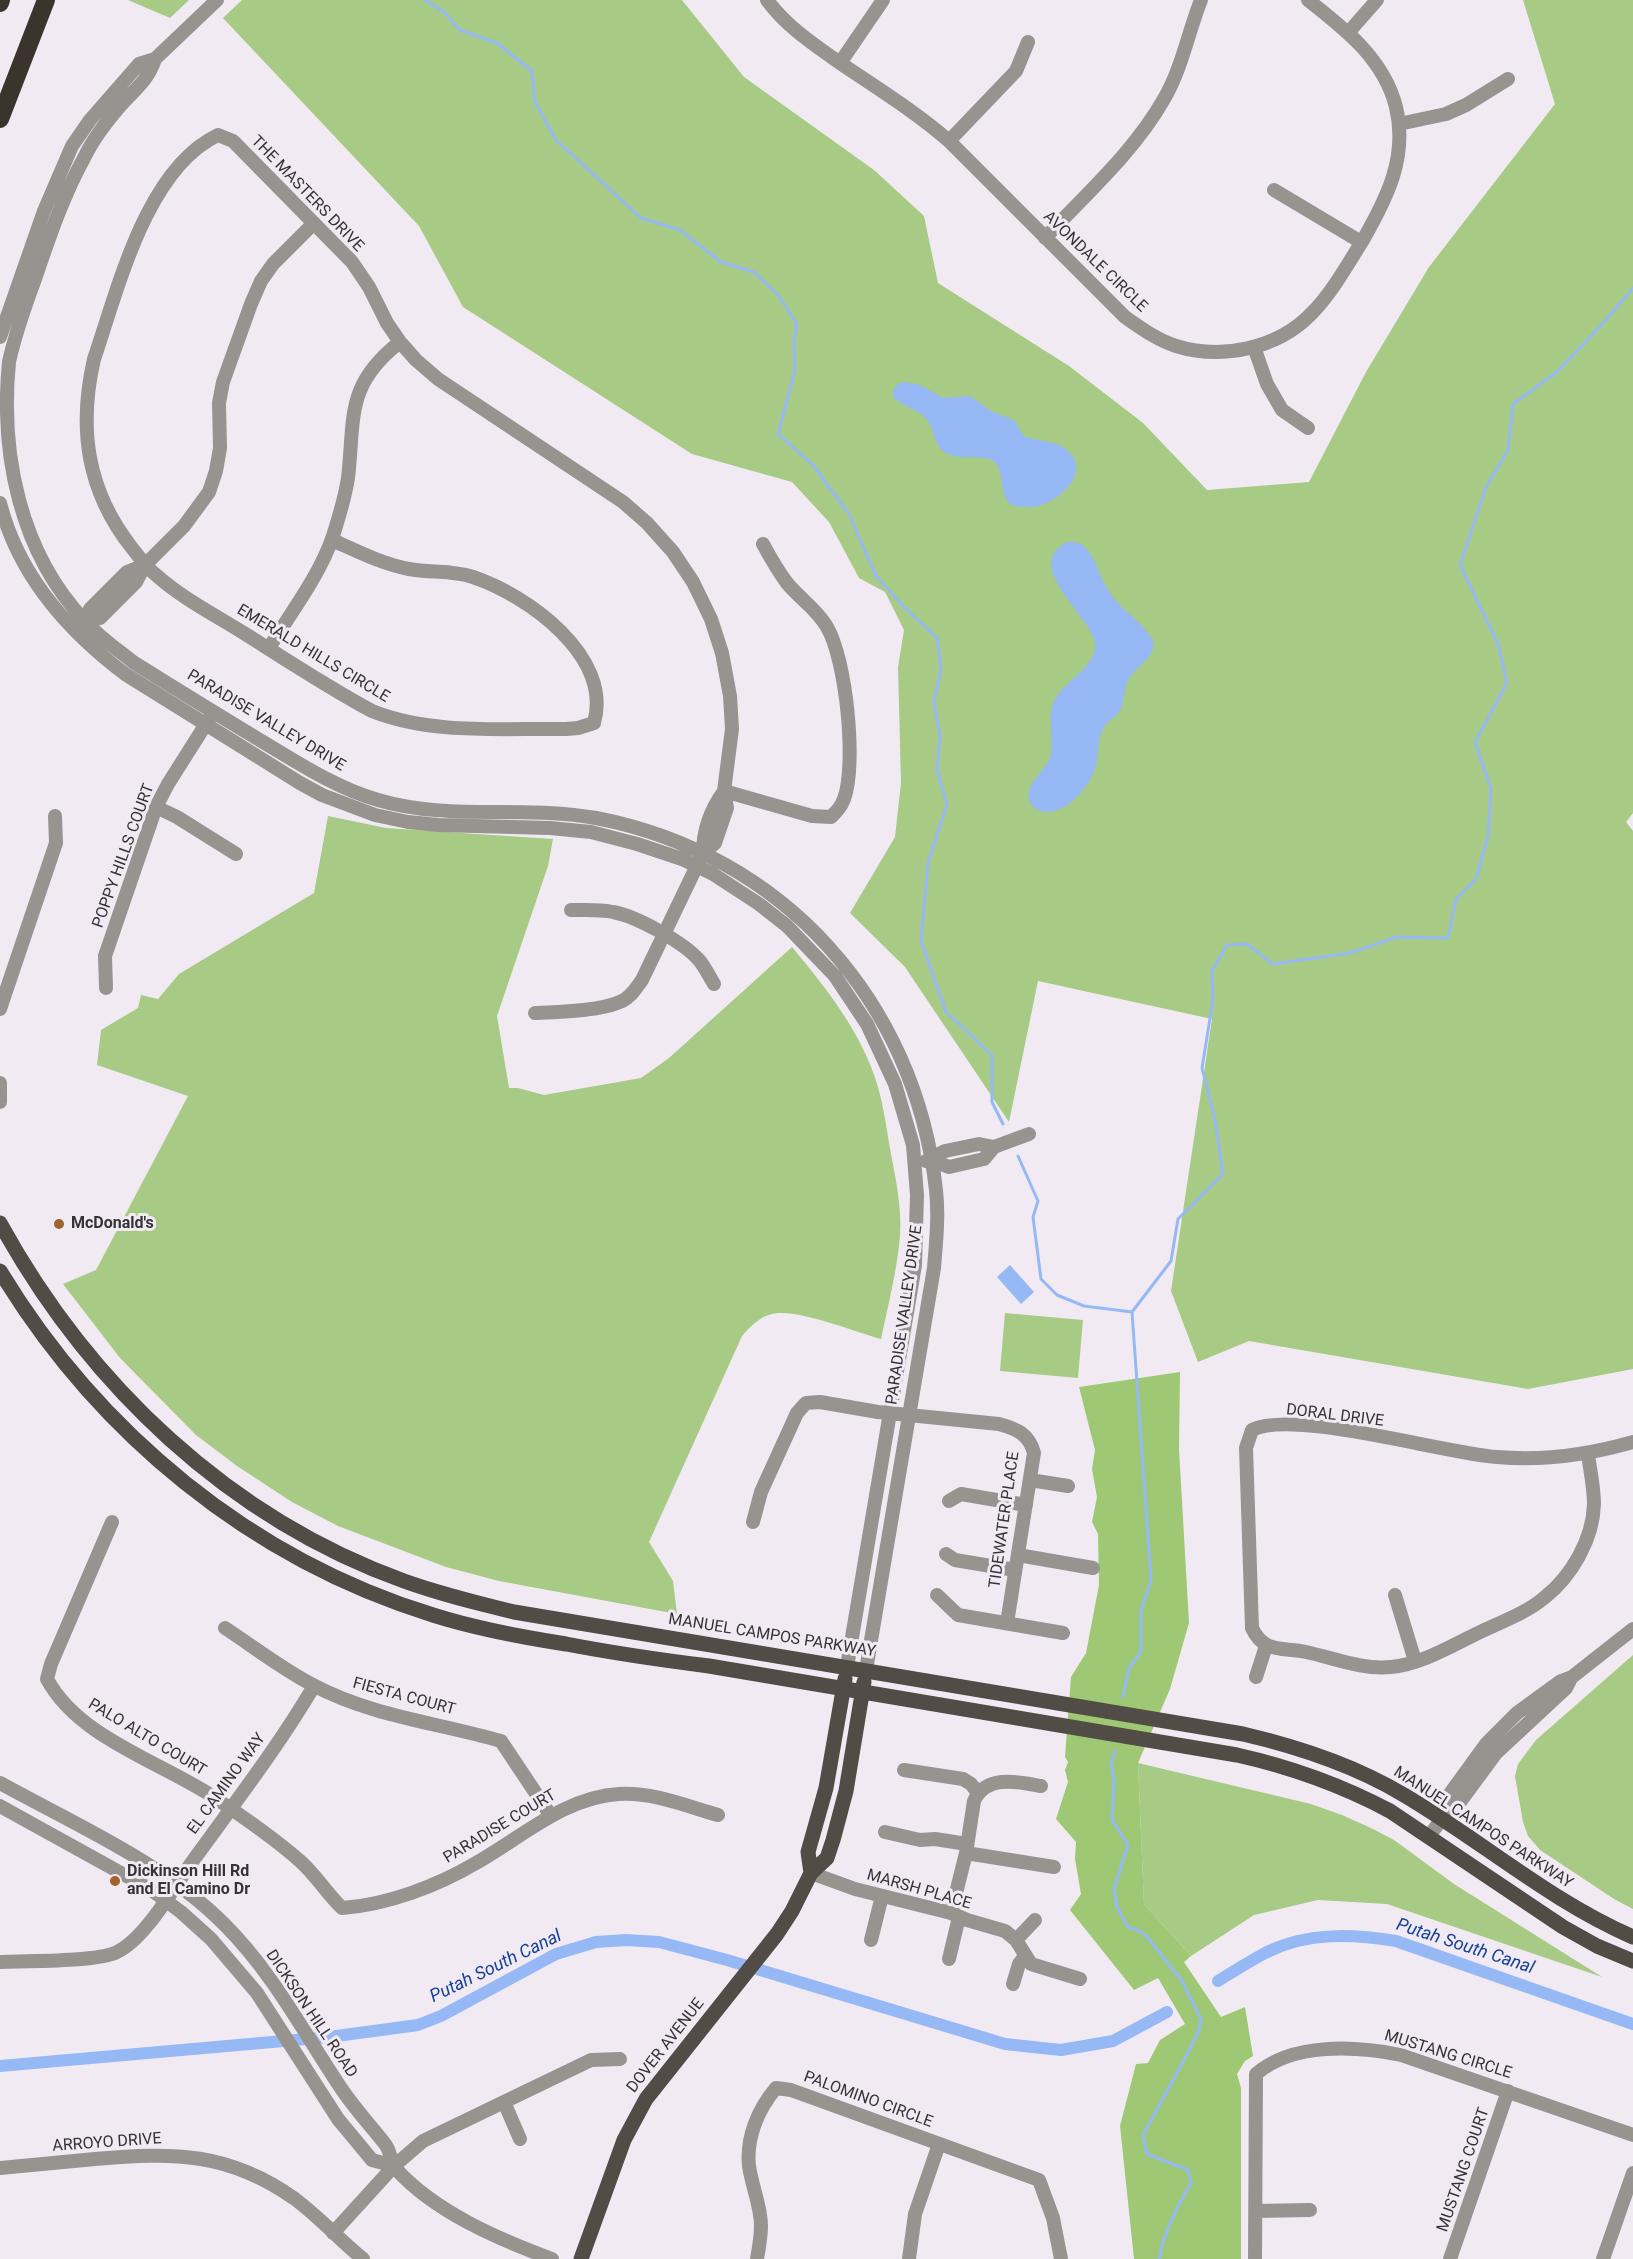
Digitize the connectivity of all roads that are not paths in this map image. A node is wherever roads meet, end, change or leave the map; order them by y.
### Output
1 (46, 0) edge
2 (217, 0) edge
3 (767, 0) edge
4 (884, 0) edge
5 (1201, 0) edge
6 (1308, 0) edge
7 (1377, 0) edge
8 (1348, 33) junction
9 (1028, 42) dead end
10 (155, 59) junction
11 (840, 63) junction
12 (1508, 79) dead end
13 (0, 119) edge
14 (1399, 124) junction
15 (949, 141) junction
16 (1274, 190) dead end
17 (314, 223) junction
18 (1045, 238) junction
19 (1361, 242) junction
20 (0, 337) edge
21 (400, 342) junction
22 (1254, 347) junction
23 (1308, 428) dead end
24 (0, 503) edge
25 (332, 540) junction
26 (763, 544) dead end
27 (145, 565) junction
28 (80, 627) junction
29 (269, 648) junction
30 (213, 712) junction
31 (206, 724) junction
32 (724, 791) junction
33 (156, 807) junction
34 (55, 816) dead end
35 (703, 853) junction
36 (237, 854) dead end
37 (697, 866) junction
38 (571, 910) dead end
39 (663, 935) junction
40 (714, 984) dead end
41 (106, 988) dead end
42 (0, 1009) edge
43 (535, 1013) dead end
44 (0, 1083) edge
45 (0, 1102) edge
46 (1029, 1134) dead end
47 (931, 1160) junction
48 (915, 1164) junction
49 (0, 1224) edge
50 (0, 1270) edge
51 (891, 1413) junction
52 (909, 1415) junction
53 (1633, 1442) edge
54 (1588, 1454) junction
55 (1030, 1480) junction
56 (1068, 1486) dead end
57 (949, 1501) dead end
58 (1026, 1505) junction
59 (112, 1522) dead end
60 (753, 1522) dead end
61 (946, 1554) dead end
62 (1018, 1556) junction
63 (1093, 1568) dead end
64 (1015, 1570) junction
65 (937, 1595) dead end
66 (1395, 1595) dead end
67 (1006, 1623) junction
68 (225, 1628) dead end
69 (1633, 1629) edge
70 (1063, 1633) dead end
71 (1266, 1646) junction
72 (1415, 1661) junction
73 (847, 1668) junction
74 (866, 1671) junction
75 (1256, 1677) dead end
76 (314, 1686) junction
77 (843, 1689) junction
78 (862, 1692) junction
79 (904, 1770) dead end
80 (0, 1783) edge
81 (1041, 1786) dead end
82 (978, 1794) junction
83 (0, 1806) edge
84 (230, 1809) junction
85 (718, 1815) dead end
86 (551, 1816) junction
87 (1442, 1819) junction
88 (885, 1832) dead end
89 (1429, 1836) junction
90 (967, 1849) junction
91 (1054, 1867) dead end
92 (811, 1873) junction
93 (176, 1884) junction
94 (882, 1896) junction
95 (165, 1900) junction
96 (955, 1915) junction
97 (1035, 1920) dead end
98 (1633, 1938) edge
99 (871, 1940) dead end
100 (1016, 1940) junction
101 (1025, 1956) junction
102 (949, 1959) dead end
103 (0, 1962) edge
104 (1633, 1962) edge
105 (1080, 1979) dead end
106 (1013, 1984) dead end
107 (620, 2059) dead end
108 (1508, 2091) junction
109 (504, 2102) junction
110 (1633, 2135) edge
111 (520, 2139) dead end
112 (939, 2144) junction
113 (394, 2166) junction
114 (0, 2168) edge
115 (1633, 2173) edge
116 (1256, 2211) junction
117 (1310, 2211) dead end
118 (333, 2233) junction
119 (363, 2259) edge
120 (552, 2259) edge
121 (581, 2259) edge
122 (757, 2259) edge
123 (909, 2259) edge
124 (1061, 2259) edge
125 (1255, 2259) edge
126 (1450, 2259) edge
127 (1603, 2259) edge

1 - 13 highway
2 - 10 street, PARADISE VALLEY DRIVE
3 - 11 street, AVONDALE CIRCLE
4 - 11 street
5 - 18 street
6 - 8 street, AVONDALE CIRCLE
7 - 8 street
8 - 14 street, AVONDALE CIRCLE
9 - 15 street
10 - 20 street, PARADISE VALLEY DRIVE
10 - 28 street, PARADISE VALLEY DRIVE
11 - 15 street, AVONDALE CIRCLE
12 - 14 street
14 - 19 street, AVONDALE CIRCLE
15 - 18 street, AVONDALE CIRCLE
16 - 19 street
17 - 21 street, THE MASTERS DRIVE
17 - 27 street
17 - 27 street, THE MASTERS DRIVE
18 - 22 street, AVONDALE CIRCLE
19 - 22 street, AVONDALE CIRCLE
21 - 25 street
21 - 32 street, THE MASTERS DRIVE
22 - 23 street
24 - 28 street, PARADISE VALLEY DRIVE
25 - 29 street
25 - 29 street, EMERALD HILLS CIRCLE
26 - 32 street
27 - 28 street
27 - 29 street, EMERALD HILLS CIRCLE
28 - 30 street, PARADISE VALLEY DRIVE
28 - 31 street, PARADISE VALLEY DRIVE
30 - 31 street, POPPY HILLS COURT
30 - 35 street, PARADISE VALLEY DRIVE
31 - 33 street, POPPY HILLS COURT
31 - 37 street, PARADISE VALLEY DRIVE
32 - 35 street, THE MASTERS DRIVE
33 - 36 street
33 - 41 street, POPPY HILLS COURT
34 - 42 street
35 - 37 street, THE MASTERS DRIVE
35 - 47 street, PARADISE VALLEY DRIVE
37 - 39 street, THE MASTERS DRIVE
37 - 48 street, PARADISE VALLEY DRIVE
38 - 39 street
39 - 40 street
39 - 43 street, THE MASTERS DRIVE
44 - 45 street
46 - 47 street
47 - 48 street
47 - 52 street, PARADISE VALLEY DRIVE
48 - 51 street, PARADISE VALLEY DRIVE
49 - 73 main road, MANUEL CAMPOS PARKWAY
50 - 77 main road
51 - 52 street
51 - 60 street
51 - 73 street, PARADISE VALLEY DRIVE
52 - 55 street, TIDEWATER PLACE
52 - 74 street, PARADISE VALLEY DRIVE
53 - 54 street, DORAL DRIVE
54 - 71 street, DORAL DRIVE
54 - 72 street
55 - 56 street
55 - 58 street, TIDEWATER PLACE
57 - 58 street
58 - 62 street, TIDEWATER PLACE
59 - 84 street, PALO ALTO COURT
61 - 64 street
62 - 63 street
62 - 64 street, TIDEWATER PLACE
64 - 67 street, TIDEWATER PLACE
65 - 67 street
66 - 72 street
67 - 70 street
68 - 76 street, FIESTA COURT
69 - 87 street
71 - 72 street
71 - 75 street
73 - 74 main road, MANUEL CAMPOS PARKWAY
73 - 77 main road, PARADISE VALLEY DRIVE
74 - 78 main road, PARADISE VALLEY DRIVE
74 - 87 main road, MANUEL CAMPOS PARKWAY
76 - 84 street, EL CAMINO WAY
76 - 86 street, FIESTA COURT
77 - 78 main road
77 - 92 main road, DOVER AVENUE
78 - 89 main road
78 - 92 main road, DOVER AVENUE
79 - 82 street
80 - 93 street, DICKSON HILL ROAD
81 - 82 street
82 - 90 street
83 - 95 street, DICKSON HILL ROAD
84 - 86 street, PARADISE COURT
84 - 93 street, EL CAMINO WAY
85 - 86 street, PARADISE COURT
87 - 89 street
87 - 98 main road, MANUEL CAMPOS PARKWAY
88 - 90 street
89 - 104 main road
90 - 91 street
90 - 96 street
92 - 94 street, MARSH PLACE
92 - 121 main road, DOVER AVENUE
93 - 95 street, EL CAMINO WAY
93 - 113 street, DICKSON HILL ROAD
94 - 96 street, MARSH PLACE
94 - 99 street
95 - 103 street, EL CAMINO WAY
95 - 113 street, DICKSON HILL ROAD
96 - 100 street, MARSH PLACE
96 - 102 street
97 - 100 street
100 - 101 street
101 - 105 street
101 - 106 street
107 - 109 street
108 - 110 street, MUSTANG CIRCLE
108 - 116 street, MUSTANG CIRCLE
108 - 126 street, MUSTANG COURT
109 - 111 street
109 - 113 street
112 - 122 street, PALOMINO CIRCLE
112 - 123 street
112 - 124 street, PALOMINO CIRCLE
113 - 118 street
113 - 120 street, DICKSON HILL ROAD
114 - 118 street, ARROYO DRIVE
115 - 127 street
116 - 117 street
116 - 125 street, MUSTANG CIRCLE
118 - 119 street, ARROYO DRIVE

